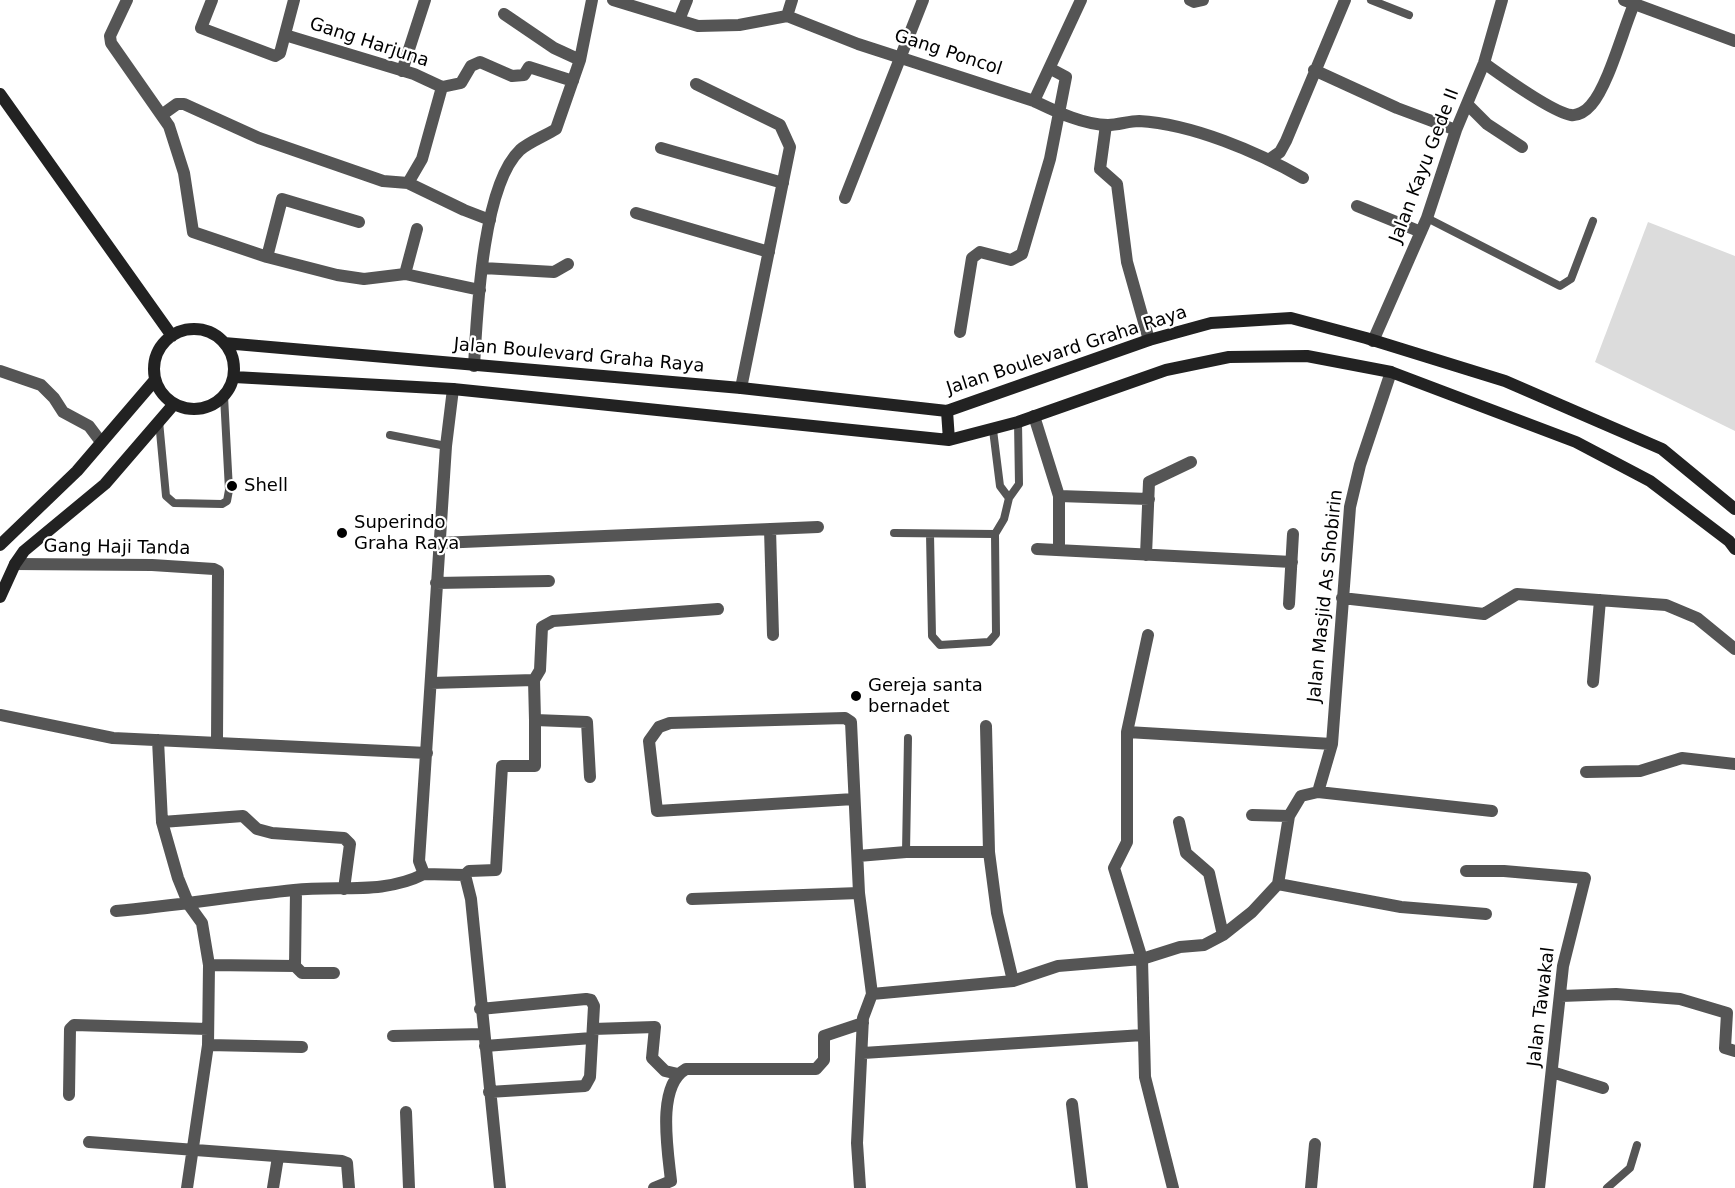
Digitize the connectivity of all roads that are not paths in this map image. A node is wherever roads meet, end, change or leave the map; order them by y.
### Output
1 (127, 0) edge
2 (212, 0) edge
3 (294, 0) edge
4 (425, 0) edge
5 (592, 0) edge
6 (613, 0) edge
7 (687, 0) edge
8 (792, 0) edge
9 (923, 0) edge
10 (1081, 0) edge
11 (1190, 0) edge
12 (1203, 0) edge
13 (1345, 0) edge
14 (1371, 0) edge
15 (1502, 0) edge
16 (1629, 2) edge
17 (504, 14) dead end
18 (1409, 15) dead end
19 (787, 16) junction
20 (679, 20) junction
21 (285, 35) junction
22 (1735, 41) edge
23 (902, 57) junction
24 (580, 60) junction
25 (1484, 63) junction
26 (1051, 69) junction
27 (1314, 70) junction
28 (402, 71) junction
29 (573, 81) junction
30 (696, 84) dead end
31 (442, 87) junction
32 (0, 94) edge
33 (1034, 101) junction
34 (1467, 104) junction
35 (1060, 113) junction
36 (163, 114) junction
37 (1106, 125) junction
38 (1456, 130) junction
39 (1522, 147) dead end
40 (661, 148) dead end
41 (1270, 159) junction
42 (1303, 178) dead end
43 (408, 183) junction
44 (783, 183) junction
45 (845, 198) dead end
46 (1357, 206) dead end
47 (636, 213) dead end
48 (1427, 218) junction
49 (490, 220) junction
50 (1593, 221) dead end
51 (359, 222) dead end
52 (417, 229) dead end
53 (1421, 232) junction
54 (769, 252) junction
55 (267, 256) junction
56 (568, 264) dead end
57 (483, 268) junction
58 (405, 274) junction
59 (480, 290) junction
60 (960, 332) dead end
61 (172, 336) junction
62 (1149, 340) junction
63 (1373, 341) junction
64 (224, 343) junction
65 (474, 366) junction
66 (0, 371) edge
67 (1390, 372) junction
68 (234, 377) junction
69 (155, 380) junction
70 (741, 388) junction
71 (453, 389) junction
72 (224, 396) junction
73 (174, 404) junction
74 (947, 411) junction
75 (1034, 416) junction
76 (159, 422) junction
77 (1018, 422) junction
78 (993, 430) junction
79 (390, 435) dead end
80 (949, 440) junction
81 (102, 442) junction
82 (446, 446) junction
83 (1191, 462) dead end
84 (1019, 484) junction
85 (1000, 486) junction
86 (1059, 496) junction
87 (1009, 498) junction
88 (1149, 499) junction
89 (44, 504) junction
90 (1735, 509) edge
91 (60, 521) junction
92 (818, 527) dead end
93 (770, 529) junction
94 (894, 533) dead end
95 (930, 534) junction
96 (995, 534) junction
97 (1293, 534) dead end
98 (439, 543) junction
99 (0, 545) edge
100 (1037, 549) dead end
101 (1735, 549) edge
102 (1059, 550) junction
103 (1146, 555) junction
104 (1292, 562) junction
105 (15, 564) junction
106 (549, 581) dead end
107 (436, 583) junction
108 (0, 597) edge
109 (1342, 598) junction
110 (1600, 600) junction
111 (1289, 604) dead end
112 (718, 609) dead end
113 (773, 635) dead end
114 (1148, 635) dead end
115 (1735, 650) edge
116 (534, 680) junction
117 (1593, 682) dead end
118 (430, 683) junction
119 (0, 715) edge
120 (535, 720) junction
121 (986, 726) dead end
122 (1127, 732) junction
123 (908, 738) dead end
124 (158, 740) junction
125 (217, 741) junction
126 (1332, 744) junction
127 (427, 753) junction
128 (1735, 764) edge
129 (1586, 772) dead end
130 (590, 777) dead end
131 (1318, 792) junction
132 (854, 799) junction
133 (1492, 811) dead end
134 (1252, 814) dead end
135 (1289, 816) junction
136 (162, 822) junction
137 (1179, 822) dead end
138 (906, 852) junction
139 (989, 852) junction
140 (858, 856) junction
141 (1466, 871) dead end
142 (424, 874) junction
143 (465, 875) junction
144 (1278, 884) junction
145 (344, 889) junction
146 (296, 890) junction
147 (859, 893) junction
148 (692, 899) dead end
149 (189, 905) junction
150 (116, 911) dead end
151 (1486, 914) dead end
152 (1223, 935) junction
153 (1142, 959) junction
154 (209, 965) junction
155 (295, 966) junction
156 (334, 973) dead end
157 (1013, 981) junction
158 (872, 994) junction
159 (1561, 996) junction
160 (480, 1009) junction
161 (863, 1023) junction
162 (208, 1029) junction
163 (592, 1033) junction
164 (1143, 1035) junction
165 (393, 1036) dead end
166 (484, 1040) junction
167 (208, 1045) junction
168 (302, 1047) dead end
169 (1735, 1051) edge
170 (863, 1053) junction
171 (1552, 1072) junction
172 (678, 1074) junction
173 (1603, 1088) dead end
174 (489, 1092) junction
175 (69, 1095) dead end
176 (1072, 1104) dead end
177 (406, 1112) dead end
178 (89, 1142) dead end
179 (1316, 1144) dead end
180 (1637, 1145) dead end
181 (193, 1148) junction
182 (278, 1157) junction
183 (187, 1188) edge
184 (273, 1188) edge
185 (349, 1188) edge
186 (409, 1188) edge
187 (500, 1188) edge
188 (654, 1188) edge
189 (860, 1188) edge
190 (1082, 1188) edge
191 (1173, 1188) edge
192 (1311, 1188) edge
193 (1539, 1188) edge
194 (1607, 1188) edge

1 - 36 street
2 - 21 street
3 - 21 street
4 - 28 street
5 - 24 street
6 - 20 street
7 - 20 street
8 - 19 street
9 - 23 street
10 - 26 street
11 - 12 street
13 - 27 street
14 - 18 lane
15 - 25 street, Jalan Kayu Gede II
16 - 22 street
16 - 25 street
17 - 24 street
19 - 20 street
19 - 23 street, Gang Poncol
21 - 28 street, Gang Harjuna
23 - 33 street, Gang Poncol
23 - 45 street
24 - 29 street
25 - 34 street, Jalan Kayu Gede II
26 - 33 street
26 - 35 street
27 - 38 street
27 - 41 street
28 - 31 street, Gang Harjuna
29 - 31 street
29 - 49 street
30 - 44 street
31 - 43 street
32 - 61 main road
33 - 35 street, Gang Poncol
34 - 38 street, Jalan Kayu Gede II
34 - 39 street
35 - 37 street, Gang Poncol
35 - 60 street
36 - 43 street
36 - 55 street
37 - 41 street, Gang Poncol
37 - 62 street
38 - 48 street, Jalan Kayu Gede II
40 - 44 street
41 - 42 street, Gang Poncol
43 - 49 street
44 - 54 street
46 - 53 street
47 - 54 street
48 - 50 lane
48 - 53 street, Jalan Kayu Gede II
49 - 57 street
51 - 55 street
52 - 58 street
53 - 63 street, Jalan Kayu Gede II
54 - 70 street
55 - 58 street
56 - 57 street
57 - 59 street
58 - 59 street
59 - 65 street
61 - 64 main road
61 - 69 main road
62 - 63 main road, Jalan Boulevard Graha Raya
62 - 74 main road, Jalan Boulevard Graha Raya
63 - 90 main road, Jalan Boulevard Graha Raya
64 - 65 main road, Jalan Boulevard Graha Raya
64 - 68 main road
65 - 70 main road, Jalan Boulevard Graha Raya
66 - 81 street
67 - 75 main road
67 - 101 main road
67 - 109 street, Jalan Masjid As Shobirin
68 - 71 main road
68 - 72 main road
69 - 73 main road
69 - 81 main road
70 - 74 main road, Jalan Boulevard Graha Raya
71 - 80 main road
71 - 82 street
72 - 73 main road
72 - 76 lane
73 - 76 main road
74 - 80 main road
75 - 77 main road
75 - 86 street
76 - 91 main road
77 - 78 main road
77 - 84 lane
78 - 80 main road
78 - 85 lane
79 - 82 lane
81 - 89 main road
82 - 98 street
83 - 88 street
84 - 85 lane
84 - 87 lane
85 - 87 lane
86 - 88 street
86 - 102 street
87 - 96 lane
88 - 103 street
89 - 91 main road
89 - 99 main road
91 - 105 main road
92 - 93 street
93 - 98 street
93 - 113 street
94 - 95 lane
95 - 96 lane
95 - 96 lane
97 - 104 street
98 - 107 street
100 - 102 street
102 - 103 street
103 - 104 street
104 - 111 street
105 - 108 main road
105 - 125 street, Gang Haji Tanda
106 - 107 street
107 - 118 street
109 - 110 street
109 - 126 street, Jalan Masjid As Shobirin
110 - 115 street
110 - 117 street
112 - 116 street
114 - 122 street
116 - 118 street
116 - 120 street
118 - 127 street
119 - 124 street
120 - 130 street
120 - 143 street
121 - 139 street
122 - 126 street
122 - 153 street
123 - 138 lane
124 - 125 street
124 - 136 street
125 - 127 street
126 - 131 street, Jalan Masjid As Shobirin
127 - 142 street
128 - 129 street
131 - 133 street
131 - 135 street
132 - 132 street
132 - 140 street
134 - 135 street
135 - 144 street
136 - 145 street
136 - 149 street
137 - 152 street
138 - 139 street
138 - 140 street
139 - 157 street
140 - 147 street
141 - 159 street, Jalan Tawakal
142 - 143 street
142 - 145 street
143 - 160 street
144 - 151 street
144 - 152 street
145 - 146 street
146 - 149 street
146 - 155 street
147 - 148 street
147 - 158 street
149 - 150 street
149 - 154 street
152 - 153 street
153 - 157 street
153 - 164 street
154 - 155 street
154 - 162 street
155 - 156 street
157 - 158 street
158 - 161 street
159 - 169 street
159 - 171 street, Jalan Tawakal
160 - 163 street
160 - 166 street
161 - 170 street
161 - 172 street
162 - 167 street
162 - 175 street
163 - 166 street
163 - 172 street
163 - 174 street
164 - 170 street
164 - 191 street
165 - 166 street
166 - 174 street
167 - 168 street
167 - 181 street
170 - 189 street
171 - 173 street
171 - 193 street, Jalan Tawakal
172 - 188 street
174 - 187 street
176 - 190 street
177 - 186 street
178 - 181 street
179 - 192 street
180 - 194 lane
181 - 182 street
181 - 183 street
182 - 184 street
182 - 185 street

